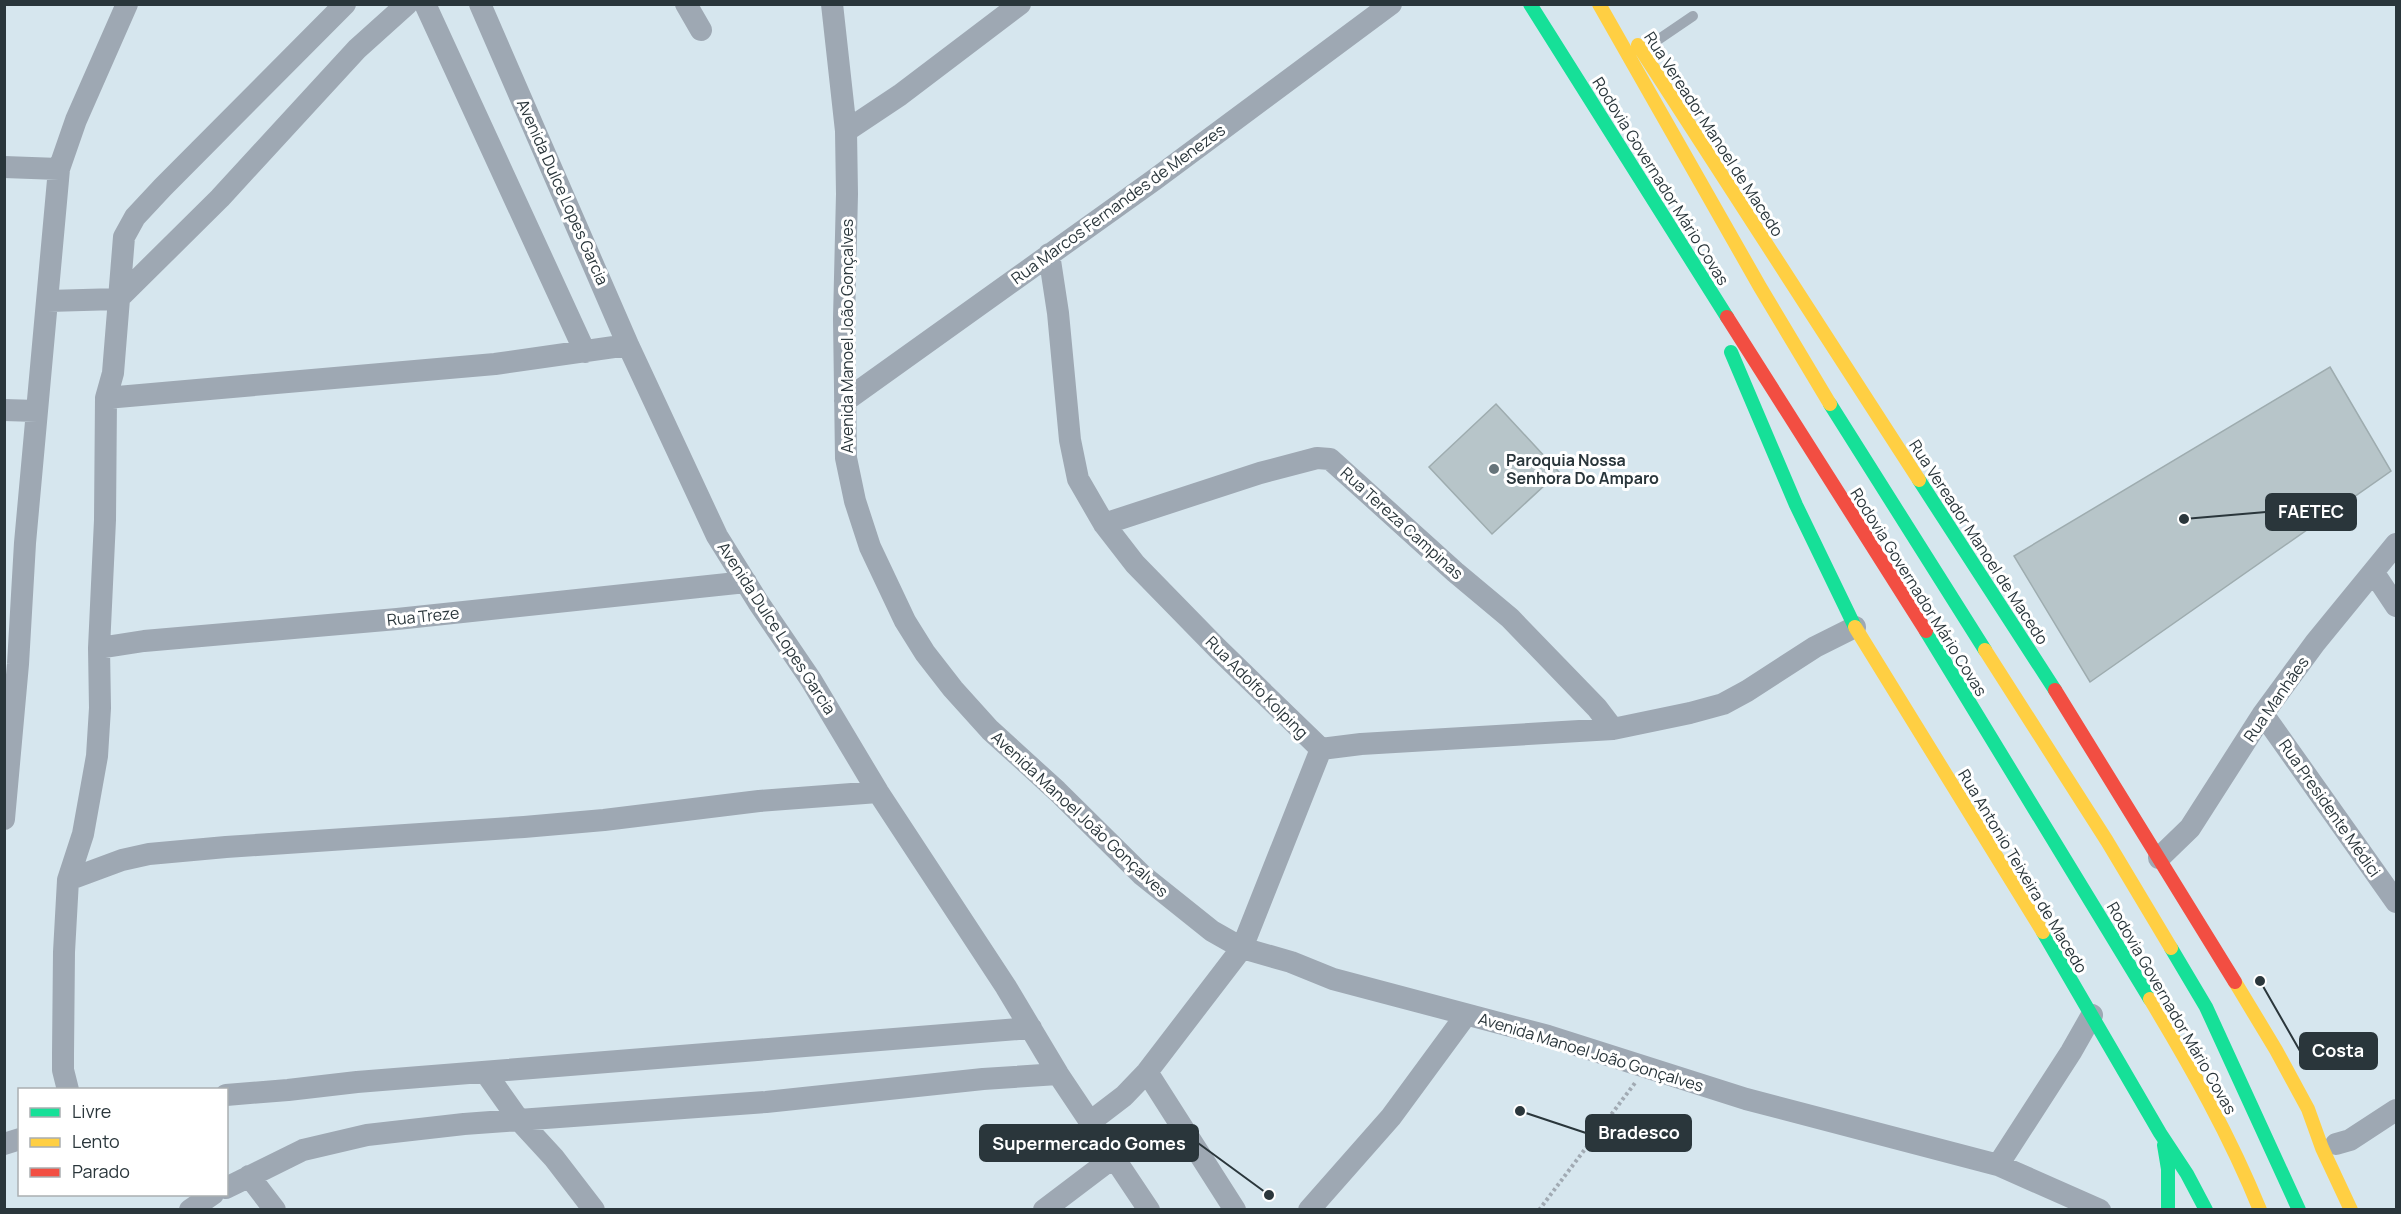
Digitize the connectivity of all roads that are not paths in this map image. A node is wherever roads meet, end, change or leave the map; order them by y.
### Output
1 (127, 4) edge
2 (345, 4) edge
3 (407, 4) edge
4 (425, 4) edge
5 (480, 4) edge
6 (686, 4) edge
7 (832, 4) edge
8 (1020, 4) edge
9 (1391, 4) edge
10 (1530, 4) edge
11 (1599, 4) edge
12 (1604, 4) edge
13 (1693, 16) dead end
14 (701, 30) dead end
15 (1643, 50) junction
16 (846, 131) junction
17 (4, 167) edge
18 (59, 169) junction
19 (1049, 254) junction
20 (1697, 270) junction
21 (118, 299) junction
22 (48, 301) junction
23 (628, 345) junction
24 (585, 352) junction
25 (106, 398) junction
26 (844, 401) junction
27 (4, 410) edge
28 (37, 411) junction
29 (1104, 524) junction
30 (2397, 544) edge
31 (2374, 573) junction
32 (747, 582) junction
33 (2397, 606) edge
34 (1855, 627) junction
35 (99, 648) junction
36 (11, 664) edge
37 (2264, 714) junction
38 (1613, 729) junction
39 (1321, 749) junction
40 (878, 792) junction
41 (4, 819) edge
42 (2159, 858) junction
43 (68, 880) junction
44 (2397, 902) edge
45 (1242, 948) junction
46 (1466, 1015) junction
47 (2092, 1015) junction
48 (1031, 1029) junction
49 (2113, 1049) junction
50 (2071, 1052) junction
51 (485, 1072) junction
52 (1147, 1072) junction
53 (1058, 1074) junction
54 (68, 1088) edge
55 (228, 1095) edge
56 (2308, 1109) junction
57 (2397, 1110) edge
58 (519, 1120) junction
59 (1090, 1122) junction
60 (2160, 1133) junction
61 (2336, 1144) junction
62 (1114, 1157) junction
63 (1998, 1165) junction
64 (249, 1176) junction
65 (228, 1187) edge
66 (210, 1196) edge
67 (2258, 1206) edge
68 (2088, 1208) edge
69 (190, 1209) edge
70 (275, 1209) edge
71 (594, 1209) edge
72 (1044, 1209) edge
73 (1149, 1209) edge
74 (1235, 1209) edge
75 (1309, 1209) edge
76 (2168, 1209) edge
77 (2206, 1209) edge
78 (2298, 1209) edge
79 (2351, 1209) edge
80 (2364, 1209) edge

1 - 18 street
2 - 21 street
3 - 21 street
4 - 24 street
5 - 23 street, Avenida Dulce Lopes Garcia
6 - 14 street
7 - 16 street, Avenida Manoel João Gonçalves
8 - 16 street
9 - 19 street, Rua Marcos Fernandes de Menezes
10 - 20 main road, Rodovia Governador Mário Covas
11 - 78 main road, Rodovia Governador Mário Covas
12 - 15 main road, Rua Vereador Manoel de Macedo
13 - 15 lane
15 - 42 main road, Rua Vereador Manoel de Macedo
16 - 26 street, Avenida Manoel João Gonçalves
17 - 18 street
18 - 22 street
19 - 26 street, Rua Marcos Fernandes de Menezes
19 - 29 street, Rua Adolfo Kolping
20 - 34 main road, Rua Antonio Teixeira de Macedo
20 - 67 main road, Rodovia Governador Mário Covas
21 - 22 street
21 - 25 street
22 - 28 street
23 - 24 street
23 - 32 street, Avenida Dulce Lopes Garcia
24 - 25 street
25 - 35 street
26 - 45 street, Avenida Manoel João Gonçalves
27 - 28 street
28 - 36 street
29 - 38 street, Rua Tereza Campinas
29 - 39 street, Rua Adolfo Kolping
30 - 31 street, Rua Manhães
31 - 33 street
31 - 37 street, Rua Manhães
32 - 35 street, Rua Treze
32 - 40 street, Avenida Dulce Lopes Garcia
34 - 38 street, Rua Adolfo Kolping
34 - 47 main road, Rua Antonio Teixeira de Macedo
35 - 43 street
36 - 41 street
37 - 42 street, Rua Manhães
37 - 44 street, Rua Presidente Médici
38 - 39 street, Rua Adolfo Kolping
39 - 45 street
40 - 43 street
40 - 48 street, Avenida Dulce Lopes Garcia
42 - 56 main road, Rua Vereador Manoel de Macedo
43 - 54 street
45 - 46 street, Avenida Manoel João Gonçalves
45 - 52 street
46 - 63 street, Avenida Manoel João Gonçalves
46 - 75 street
47 - 49 main road, Rua Antonio Teixeira de Macedo
47 - 50 street
48 - 51 street
48 - 53 street, Avenida Dulce Lopes Garcia
49 - 50 street
49 - 60 main road, Rua Antonio Teixeira de Macedo
50 - 63 street
51 - 55 street
51 - 58 street
52 - 59 street
52 - 74 street
53 - 58 street
53 - 59 street, Avenida Dulce Lopes Garcia
56 - 61 main road, Rua Vereador Manoel de Macedo
56 - 79 main road, Rua Vereador Manoel de Macedo
57 - 61 street
58 - 64 street
58 - 71 street
59 - 62 street, Avenida Dulce Lopes Garcia
60 - 76 main road
60 - 77 main road
61 - 80 main road, Rua Vereador Manoel de Macedo
62 - 72 street
62 - 73 street, Avenida Dulce Lopes Garcia
63 - 68 street, Avenida Manoel João Gonçalves
64 - 65 street
64 - 70 street
66 - 69 street

